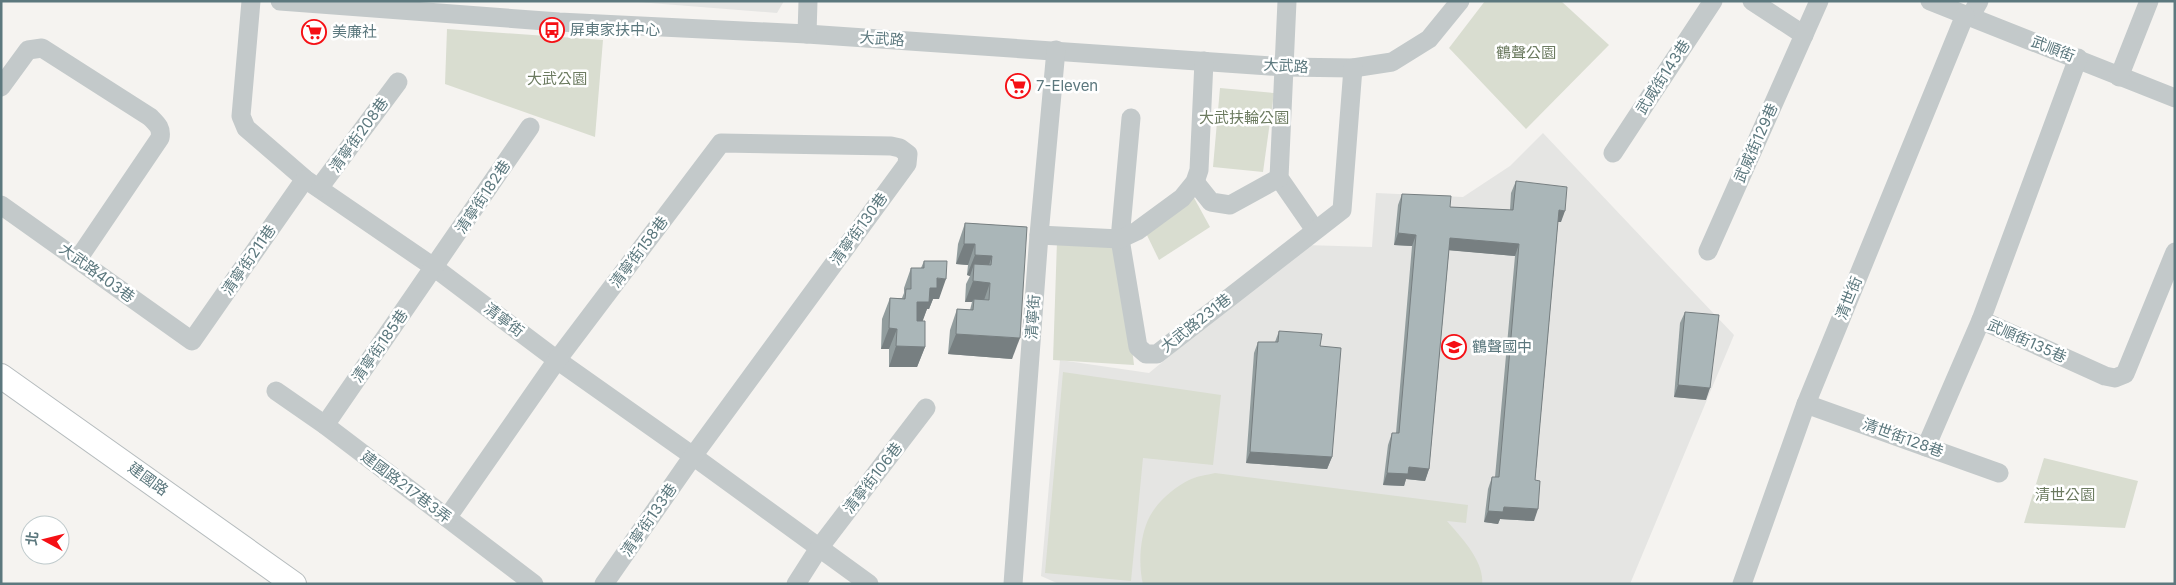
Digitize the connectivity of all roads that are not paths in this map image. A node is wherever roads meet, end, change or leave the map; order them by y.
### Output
1 (251, 1) edge
2 (280, 1) edge
3 (808, 1) edge
4 (1287, 1) edge
5 (1460, 1) edge
6 (1714, 1) edge
7 (1752, 1) edge
8 (1819, 1) edge
9 (1930, 1) edge
10 (2149, 1) edge
11 (1971, 11) edge
12 (807, 34) junction
13 (1804, 35) junction
14 (1056, 50) junction
15 (2078, 58) junction
16 (1204, 61) junction
17 (1285, 67) junction
18 (1354, 68) junction
19 (2119, 77) junction
20 (398, 82) dead end
21 (1, 87) edge
22 (2175, 98) edge
23 (1131, 118) dead end
24 (530, 127) dead end
25 (721, 143) joint
26 (1614, 153) dead end
27 (1279, 178) junction
28 (1194, 182) junction
29 (312, 184) junction
30 (1, 205) edge
31 (1315, 230) junction
32 (1039, 235) junction
33 (1120, 238) junction
34 (1708, 251) dead end
35 (2175, 252) edge
36 (78, 259) junction
37 (435, 268) junction
38 (1981, 320) junction
39 (192, 341) joint
40 (557, 360) junction
41 (1, 376) edge
42 (276, 391) dead end
43 (1806, 404) junction
44 (926, 408) dead end
45 (325, 425) junction
46 (1926, 447) junction
47 (693, 456) junction
48 (1999, 473) dead end
49 (447, 518) junction
50 (819, 548) junction
51 (1744, 583) edge
52 (294, 584) edge
53 (534, 584) edge
54 (604, 584) edge
55 (796, 584) edge
56 (869, 584) edge
57 (1013, 584) edge

1 - 29 street, 清寧街
2 - 12 street, 大武路
3 - 12 street
4 - 17 street
5 - 18 street, 大武路
6 - 26 street, 武威街143巷
7 - 13 street
8 - 13 street, 武威街129巷
9 - 11 street, 武順街
10 - 19 street
11 - 15 street, 武順街
11 - 43 street, 清世街
12 - 14 street, 大武路
13 - 34 street, 武威街129巷
14 - 16 street, 大武路
14 - 32 street, 清寧街
15 - 19 street, 武順街
15 - 38 street, 武順街135巷
16 - 17 street, 大武路
16 - 28 street
17 - 18 street, 大武路
17 - 27 street
18 - 31 street, 大武路231巷
19 - 22 street, 武順街
20 - 29 street, 清寧街208巷
21 - 36 street
23 - 33 street, 大武路231巷
24 - 37 street, 清寧街182巷
25 - 40 street, 清寧街158巷
25 - 47 street, 清寧街130巷
27 - 28 street
27 - 31 street
28 - 33 street
29 - 37 street, 清寧街
29 - 39 street, 清寧街211巷
30 - 36 street, 大武路403巷
31 - 33 street, 大武路231巷
32 - 33 street
32 - 57 street, 清寧街
35 - 38 street, 武順街135巷
36 - 39 street, 大武路403巷
37 - 40 street, 清寧街
37 - 45 street, 清寧街185巷
38 - 46 street
40 - 47 street, 清寧街
40 - 49 street, 清寧街158巷
41 - 52 main road, 建國路
42 - 45 street, 建國路217巷3弄
43 - 46 street, 清世街128巷
43 - 51 street, 清世街
44 - 50 street, 清寧街106巷
45 - 49 street, 建國路217巷3弄
46 - 48 street, 清世街128巷
47 - 50 street, 清寧街
47 - 54 street, 清寧街133巷
49 - 53 street, 建國路217巷3弄
50 - 55 street, 清寧街106巷
50 - 56 street, 清寧街

